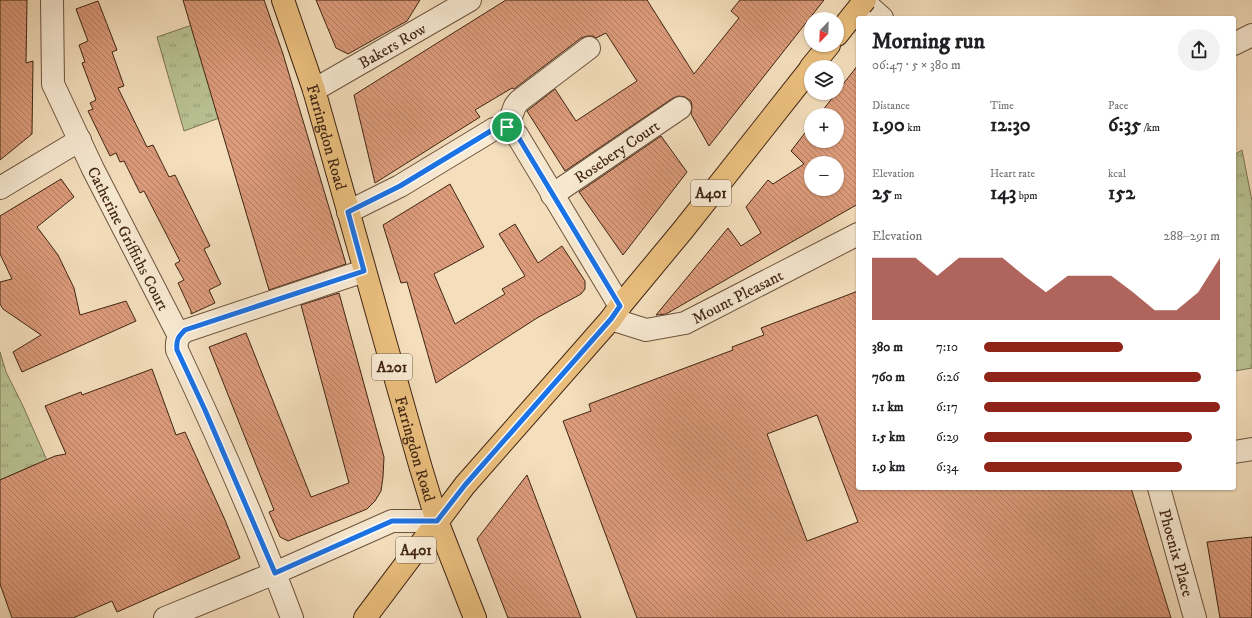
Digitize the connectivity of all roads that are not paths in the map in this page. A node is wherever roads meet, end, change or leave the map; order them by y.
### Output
1 (52, 0) edge
2 (283, 0) edge
3 (470, 0) edge
4 (864, 0) edge
5 (880, 16) edge
6 (844, 26) edge
7 (1252, 35) edge
8 (1236, 43) edge
9 (589, 48) dead end
10 (823, 52) edge
11 (817, 60) edge
12 (804, 76) edge
13 (314, 90) junction
14 (680, 108) dead end
15 (507, 127) junction
16 (80, 140) junction
17 (0, 188) edge
18 (552, 195) junction
19 (348, 212) junction
20 (856, 235) edge
21 (364, 271) junction
22 (616, 312) junction
23 (179, 336) junction
24 (1252, 449) edge
25 (1236, 452) edge
26 (1160, 490) edge
27 (437, 521) junction
28 (275, 573) junction
29 (165, 618) edge
30 (292, 618) edge
31 (365, 618) edge
32 (475, 618) edge
33 (1195, 618) edge

1 - 16 street, Catherine Griffiths Court
2 - 13 main road, Farringdon Road / A201
3 - 13 street, Bakers Row
4 - 5 street
4 - 6 main road, A401
7 - 8 street
9 - 15 street
10 - 11 main road, A401
12 - 22 main road, A401
13 - 19 main road, Farringdon Road / A201
14 - 18 street, Rosebery Court
15 - 18 street
15 - 19 street
16 - 17 street
16 - 23 street, Catherine Griffiths Court
18 - 22 street
19 - 21 main road, Farringdon Road / A201
20 - 22 street, Mount Pleasant
21 - 23 street
21 - 27 main road, Farringdon Road / A201
22 - 27 main road, A401
23 - 28 street
24 - 25 street
26 - 33 street, Phoenix Place
27 - 28 street
27 - 31 main road, A401
27 - 32 main road, Farringdon Road / A201
28 - 29 street
28 - 30 street

